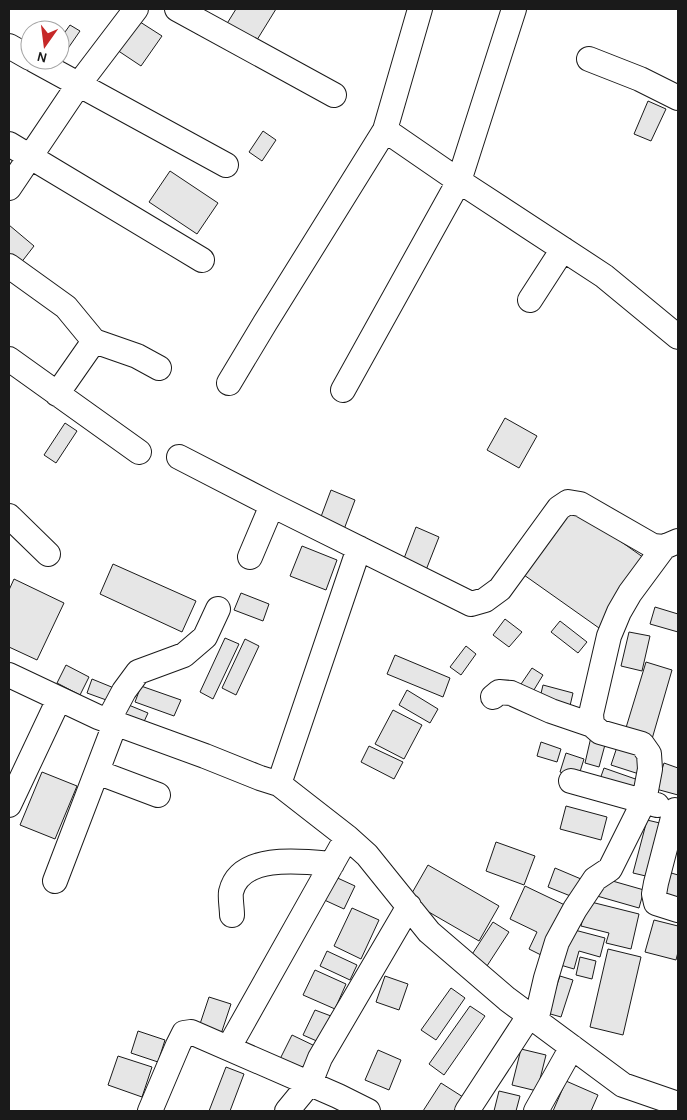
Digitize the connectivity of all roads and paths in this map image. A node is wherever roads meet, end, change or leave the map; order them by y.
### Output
1 (136, 9) edge
2 (177, 9) edge
3 (420, 9) edge
4 (514, 9) edge
5 (9, 46) edge
6 (20, 52) edge
7 (589, 59) dead end
8 (53, 70) edge
9 (79, 84) junction
10 (334, 95) dead end
11 (678, 98) edge
12 (386, 130) junction
13 (9, 144) edge
14 (30, 157) junction
15 (226, 165) dead end
16 (458, 181) junction
17 (9, 188) edge
18 (563, 249) junction
19 (202, 260) dead end
20 (9, 266) edge
21 (530, 300) dead end
22 (678, 337) edge
23 (94, 341) junction
24 (9, 359) edge
25 (159, 368) dead end
26 (229, 383) dead end
27 (343, 390) dead end
28 (57, 394) junction
29 (139, 452) dead end
30 (179, 457) dead end
31 (272, 505) junction
32 (9, 516) edge
33 (671, 544) edge
34 (359, 548) junction
35 (48, 554) dead end
36 (250, 557) dead end
37 (218, 609) dead end
38 (9, 675) edge
39 (493, 697) dead end
40 (60, 699) junction
41 (111, 722) junction
42 (592, 725) junction
43 (97, 772) junction
44 (570, 781) dead end
45 (279, 784) junction
46 (158, 795) dead end
47 (644, 801) junction
48 (9, 805) edge
49 (677, 810) edge
50 (347, 837) junction
51 (332, 864) junction
52 (55, 880) dead end
53 (409, 906) junction
54 (678, 910) edge
55 (232, 915) dead end
56 (533, 1018) junction
57 (229, 1047) junction
58 (572, 1047) junction
59 (310, 1083) junction
60 (678, 1104) edge
61 (150, 1111) edge
62 (287, 1111) edge
63 (368, 1111) edge
64 (467, 1111) edge
65 (536, 1111) edge

1 - 9 street
2 - 10 street
3 - 12 street
4 - 16 street
5 - 6 street
7 - 11 street
8 - 9 street
9 - 14 street
9 - 15 street
12 - 16 street
12 - 26 street
13 - 14 street
14 - 17 street
14 - 19 street
16 - 18 street
16 - 27 street
18 - 21 street
18 - 22 street
20 - 23 street
23 - 25 street
23 - 28 street
24 - 28 street
28 - 29 street
30 - 31 street
31 - 34 street
31 - 36 street
32 - 35 street
33 - 34 street
33 - 42 street
34 - 45 street
37 - 41 street
38 - 40 street
39 - 42 street
40 - 41 street
40 - 48 street
41 - 43 street
41 - 45 street
42 - 47 street
43 - 46 street
43 - 52 street
44 - 47 street
45 - 50 street
47 - 49 street
47 - 56 street
49 - 54 street
50 - 51 street
50 - 53 street
51 - 55 street
51 - 57 street
53 - 56 street
53 - 59 street
56 - 58 street
56 - 64 street
57 - 59 street
57 - 61 street
58 - 60 street
58 - 65 street
59 - 62 street
59 - 63 street

